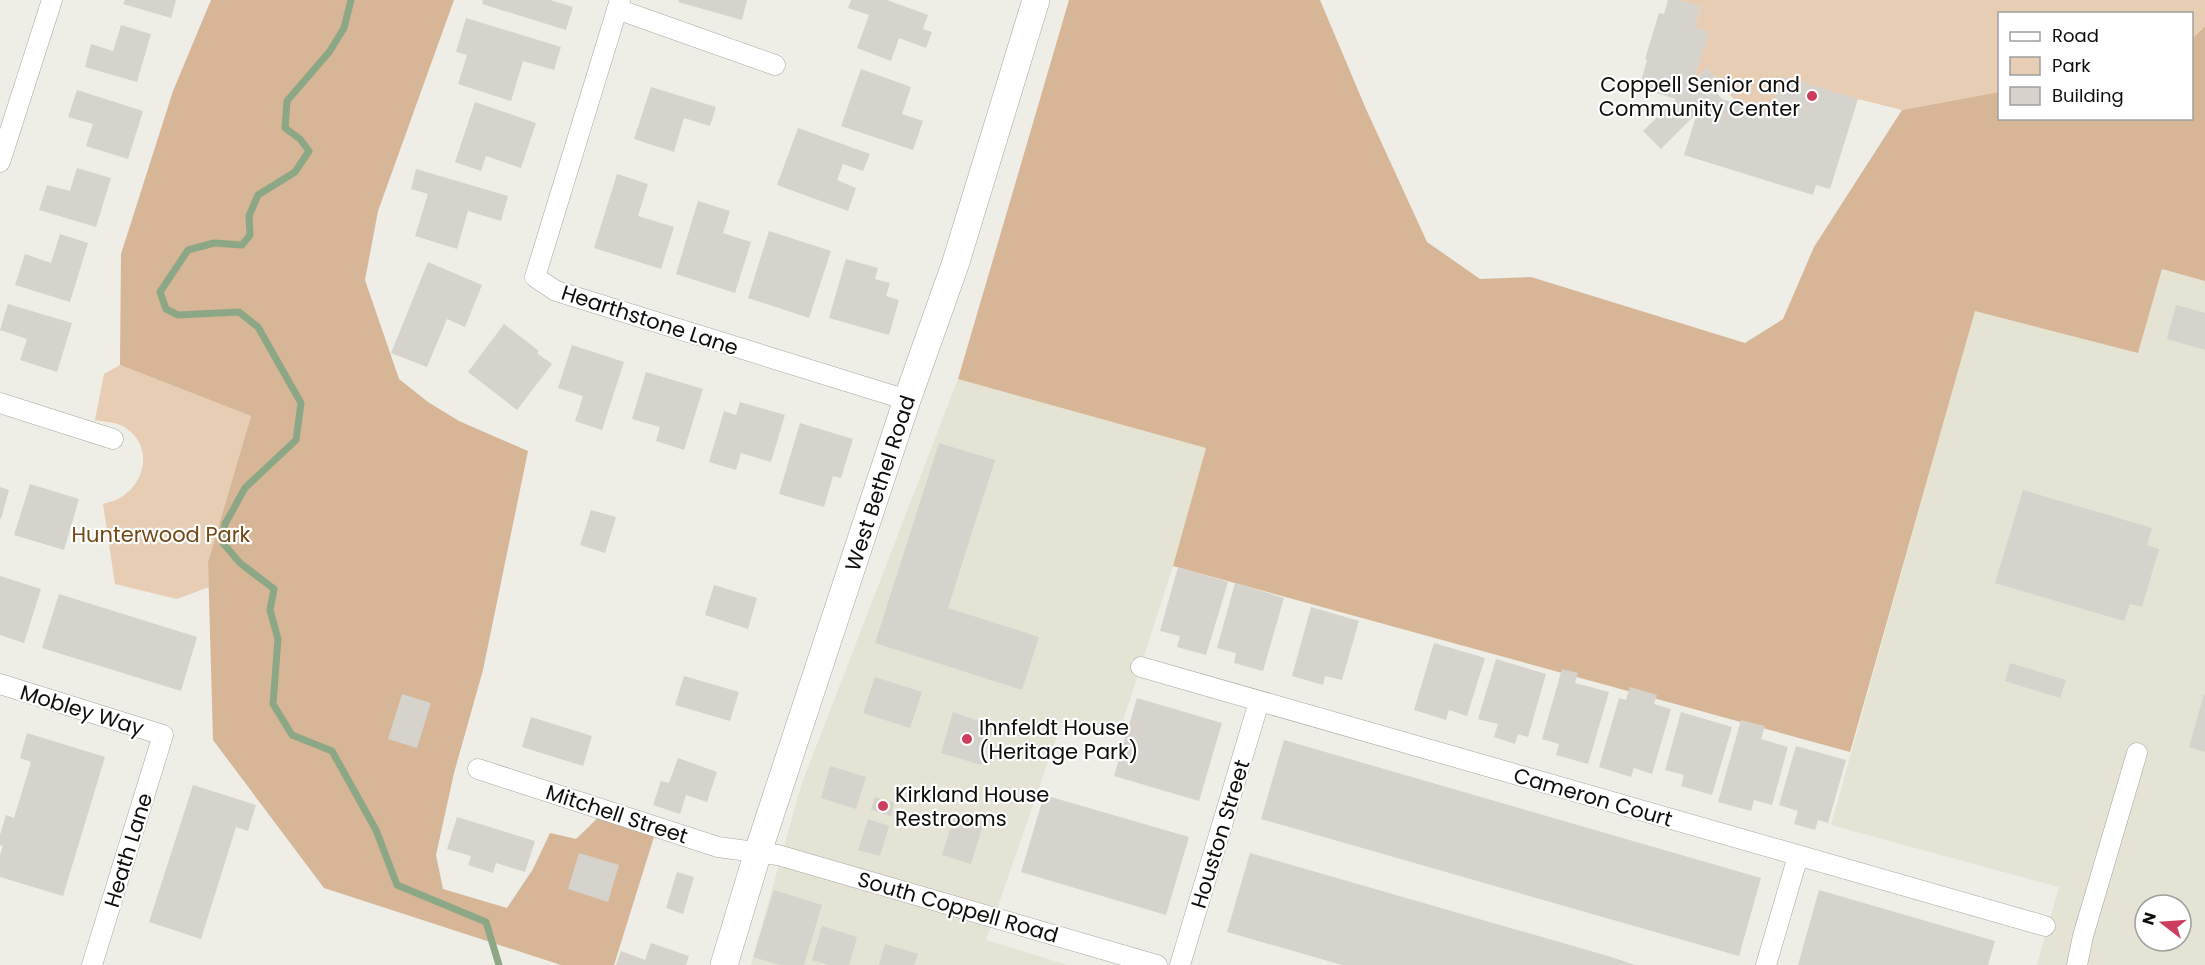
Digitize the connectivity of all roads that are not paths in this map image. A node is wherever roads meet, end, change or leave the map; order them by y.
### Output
1 (52, 0) edge
2 (1036, 0) edge
3 (618, 4) edge
4 (775, 65) dead end
5 (0, 162) edge
6 (907, 400) junction
7 (0, 403) edge
8 (113, 439) dead end
9 (1141, 667) dead end
10 (0, 684) edge
11 (1259, 702) junction
12 (163, 735) joint
13 (2137, 753) dead end
14 (478, 769) dead end
15 (758, 852) junction
16 (1798, 856) junction
17 (2044, 926) dead end
18 (92, 965) edge
19 (724, 965) edge
20 (1157, 965) edge
21 (1180, 965) edge
22 (1766, 965) edge
23 (2076, 965) edge

1 - 5 street
2 - 6 main road, West Bethel Road
3 - 4 street
3 - 6 street, Hearthstone Lane
6 - 15 main road, West Bethel Road
7 - 8 street
9 - 11 street, Cameron Court
10 - 12 street, Mobley Way
11 - 16 street, Cameron Court
11 - 21 street, Houston Street
12 - 18 street, Heath Lane
13 - 23 street
14 - 15 street, Mitchell Street
15 - 19 main road, West Bethel Road
15 - 20 street, South Coppell Road
16 - 17 street, Cameron Court
16 - 22 street

